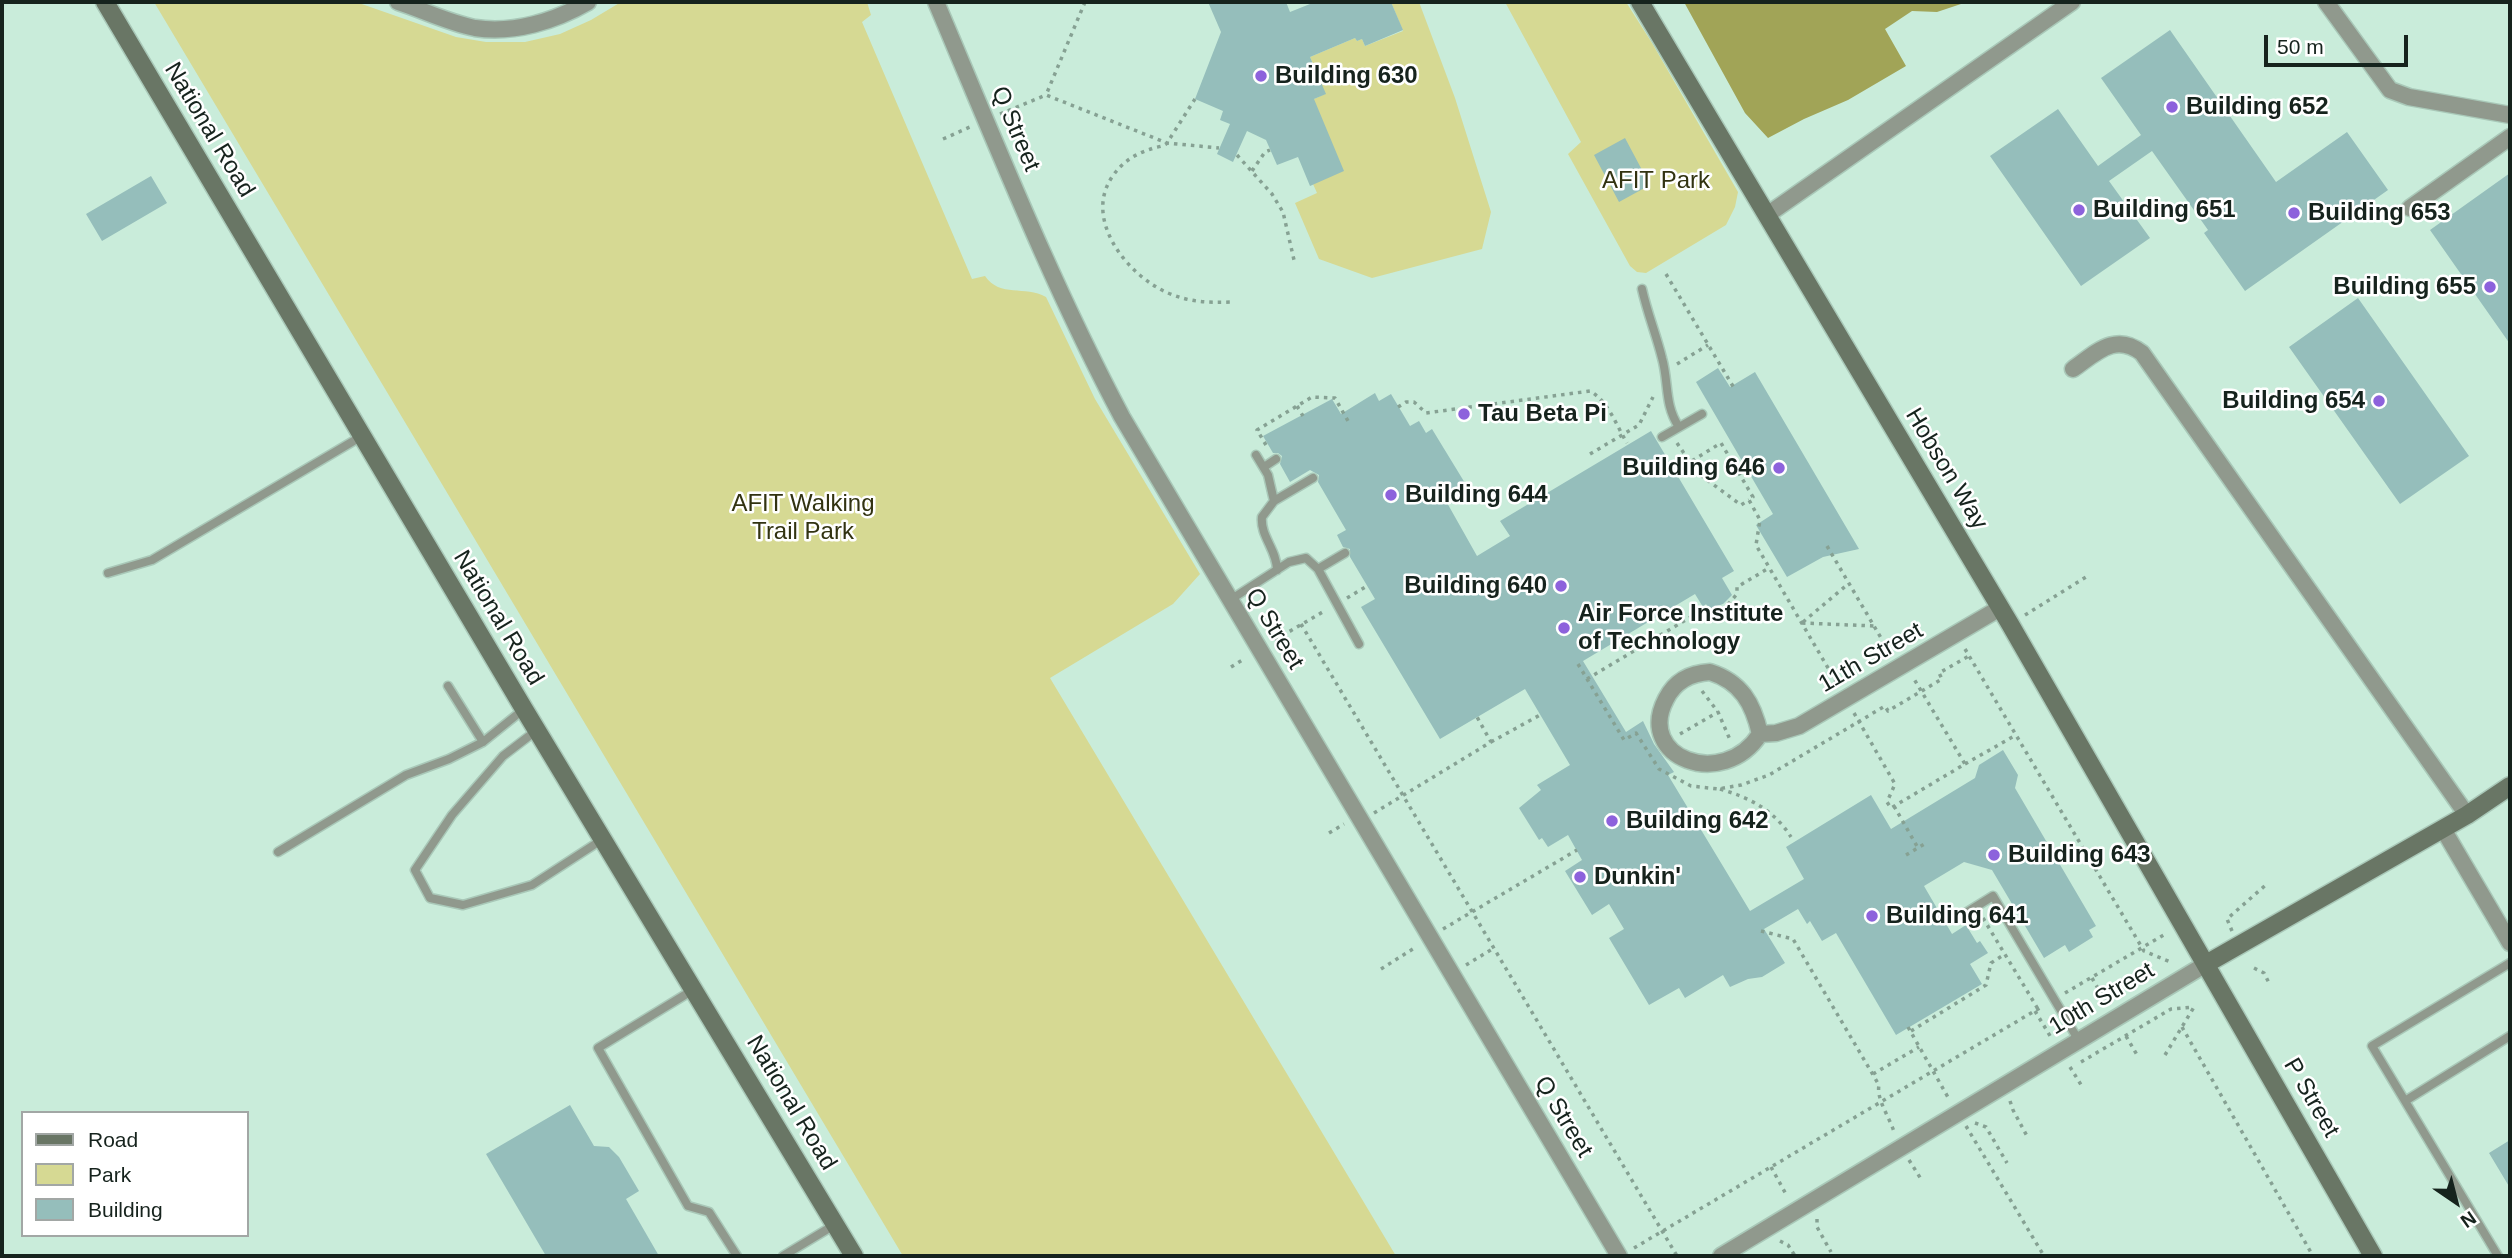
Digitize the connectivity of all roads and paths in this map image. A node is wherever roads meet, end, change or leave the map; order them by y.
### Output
1 (105, 2) edge
2 (398, 2) edge
3 (588, 2) edge
4 (936, 2) edge
5 (1085, 2) edge
6 (1640, 2) edge
7 (2071, 2) edge
8 (2326, 2) edge
9 (1195, 99) dead end
10 (2510, 115) edge
11 (2510, 137) edge
12 (1167, 144) junction
13 (1220, 149) dead end
14 (1270, 150) dead end
15 (1237, 155) dead end
16 (1252, 171) junction
17 (2410, 208) dead end
18 (1767, 215) junction
19 (1294, 260) dead end
20 (1666, 274) dead end
21 (1642, 289) dead end
22 (1231, 302) dead end
23 (1708, 345) junction
24 (2073, 369) dead end
25 (1665, 371) junction
26 (1665, 388) junction
27 (1734, 388) dead end
28 (1297, 406) junction
29 (1398, 407) dead end
30 (1702, 414) dead end
31 (1303, 416) dead end
32 (1348, 421) dead end
33 (1679, 427) junction
34 (1623, 435) junction
35 (1666, 435) joint
36 (362, 436) junction
37 (1627, 443) dead end
38 (1256, 454) dead end
39 (1590, 454) dead end
40 (1273, 455) joint
41 (1690, 462) junction
42 (1264, 467) junction
43 (1313, 478) dead end
44 (1749, 500) junction
45 (1274, 501) junction
46 (1827, 546) dead end
47 (1345, 552) dead end
48 (1769, 568) junction
49 (1318, 569) junction
50 (1277, 570) junction
51 (108, 573) dead end
52 (2086, 577) dead end
53 (1849, 584) junction
54 (1230, 600) junction
55 (2000, 608) junction
56 (2020, 618) dead end
57 (1802, 623) junction
58 (1301, 624) dead end
59 (1874, 626) junction
60 (1359, 644) dead end
61 (1859, 663) dead end
62 (1578, 664) dead end
63 (1903, 667) junction
64 (1689, 676) junction
65 (1587, 679) junction
66 (1835, 679) junction
67 (448, 686) dead end
68 (1921, 691) junction
69 (1846, 700) junction
70 (524, 709) junction
71 (1718, 712) junction
72 (1540, 715) dead end
73 (1477, 717) dead end
74 (1859, 721) junction
75 (1676, 727) dead end
76 (537, 730) junction
77 (1760, 734) junction
78 (2016, 735) junction
79 (1676, 738) junction
80 (483, 741) junction
81 (1491, 742) junction
82 (1731, 747) junction
83 (1965, 764) junction
84 (2510, 786) edge
85 (1718, 789) junction
86 (1403, 795) junction
87 (1894, 806) junction
88 (2468, 815) junction
89 (1361, 820) junction
90 (2443, 829) junction
91 (1329, 833) dead end
92 (1791, 837) dead end
93 (603, 839) junction
94 (1926, 843) dead end
95 (1918, 848) junction
96 (1577, 850) dead end
97 (278, 852) dead end
98 (1906, 855) dead end
99 (2269, 883) dead end
100 (1473, 911) junction
101 (1984, 918) dead end
102 (1956, 919) dead end
103 (2183, 923) junction
104 (1761, 931) dead end
105 (2225, 932) dead end
106 (1430, 937) junction
107 (2510, 943) edge
108 (1494, 948) junction
109 (2142, 948) junction
110 (2005, 954) junction
111 (2173, 963) dead end
112 (2510, 963) edge
113 (2206, 964) junction
114 (2254, 968) dead end
115 (1381, 969) dead end
116 (1452, 974) junction
117 (2092, 978) junction
118 (2269, 983) dead end
119 (694, 990) junction
120 (2054, 1000) junction
121 (2106, 1002) dead end
122 (2036, 1010) junction
123 (2182, 1027) junction
124 (2126, 1036) junction
125 (2510, 1036) edge
126 (2054, 1041) dead end
127 (2079, 1041) junction
128 (1919, 1047) junction
129 (2137, 1055) dead end
130 (2165, 1055) dead end
131 (2070, 1067) junction
132 (1933, 1072) junction
133 (2060, 1072) dead end
134 (1872, 1074) junction
135 (2083, 1088) dead end
136 (2015, 1097) dead end
137 (2405, 1101) junction
138 (1881, 1102) junction
139 (1962, 1120) junction
140 (2028, 1138) dead end
141 (2007, 1163) dead end
142 (1771, 1167) junction
143 (1796, 1212) junction
144 (1817, 1216) dead end
145 (836, 1224) junction
146 (1661, 1231) junction
147 (1776, 1240) dead end
148 (1830, 1252) dead end
149 (1625, 1253) edge
150 (737, 1256) edge
151 (783, 1256) edge
152 (854, 1256) edge
153 (1676, 1256) edge
154 (1721, 1256) edge
155 (1795, 1256) edge
156 (2044, 1256) edge
157 (2313, 1256) edge
158 (2372, 1256) edge
159 (2498, 1256) edge

1 - 36 street, National Road
2 - 3 street
4 - 54 street, Q Street
5 - 12 path
6 - 18 street, Hobson Way
7 - 18 street
8 - 10 street
9 - 12 path
11 - 17 street
12 - 13 path
12 - 22 path
14 - 16 path
15 - 16 path
16 - 19 path
18 - 55 street, Hobson Way
20 - 23 path
21 - 25 lane
23 - 25 path
23 - 27 path
24 - 88 street
25 - 26 lane
26 - 33 lane
26 - 34 path
28 - 31 path
28 - 32 path
28 - 40 path
29 - 34 path
30 - 33 lane
33 - 35 lane
34 - 37 path
34 - 39 path
35 - 41 path
36 - 51 lane
36 - 70 street, National Road
38 - 42 lane
40 - 42 lane
41 - 44 path
41 - 44 path
42 - 45 lane
43 - 45 lane
44 - 48 path
45 - 50 lane
46 - 53 path
47 - 49 lane
48 - 57 path
48 - 65 path
49 - 50 lane
49 - 60 lane
50 - 54 lane
52 - 56 path
53 - 57 path
53 - 59 path
54 - 89 street, Q Street
55 - 63 street, 11th Street
55 - 103 street, Hobson Way
57 - 59 path
57 - 66 path
58 - 86 path
59 - 63 path
61 - 66 path
62 - 65 path
63 - 68 path
63 - 69 street, 11th Street
64 - 71 path
64 - 77 street
64 - 79 street
65 - 85 path
66 - 69 path
67 - 80 lane
68 - 74 path
68 - 78 path
68 - 83 path
69 - 74 path
69 - 77 street, 11th Street
70 - 76 street, National Road
70 - 80 lane
71 - 79 path
71 - 82 path
72 - 81 path
73 - 81 path
74 - 85 path
74 - 87 path
75 - 79 path
76 - 93 street, National Road
76 - 93 lane
77 - 82 street
78 - 83 path
78 - 109 path
79 - 82 street
80 - 97 lane
81 - 86 path
83 - 87 path
84 - 88 street, 10th Street
85 - 92 path
86 - 89 path
86 - 100 path
87 - 95 path
88 - 90 street, 10th Street
89 - 91 path
89 - 106 street, Q Street
90 - 107 street
90 - 113 street, 10th Street
93 - 119 street, National Road
94 - 95 path
95 - 98 path
96 - 100 path
99 - 105 path
100 - 106 path
100 - 108 path
101 - 110 path
102 - 120 lane
103 - 109 path
103 - 113 street, Hobson Way
104 - 134 path
106 - 115 path
106 - 116 street, Q Street
108 - 116 path
108 - 146 path
109 - 111 path
109 - 117 path
110 - 122 path
110 - 128 path
112 - 137 lane
113 - 127 street, 10th Street
113 - 158 street, P Street
114 - 118 path
116 - 149 street, Q Street
117 - 120 path
117 - 121 path
119 - 145 street, National Road
119 - 150 lane
120 - 122 path
120 - 127 lane
122 - 126 path
122 - 132 path
123 - 124 path
123 - 130 path
123 - 157 path
124 - 129 path
124 - 131 path
125 - 137 lane
127 - 139 street, 10th Street
128 - 132 path
128 - 134 path
131 - 133 path
131 - 135 path
132 - 138 path
132 - 139 path
134 - 138 path
136 - 140 path
137 - 159 lane
138 - 142 path
139 - 141 path
139 - 143 street, 10th Street
139 - 156 path
142 - 143 path
142 - 146 path
143 - 154 street, 10th Street
144 - 148 path
145 - 151 lane
145 - 152 street, National Road
146 - 149 path
146 - 153 path
147 - 155 path

